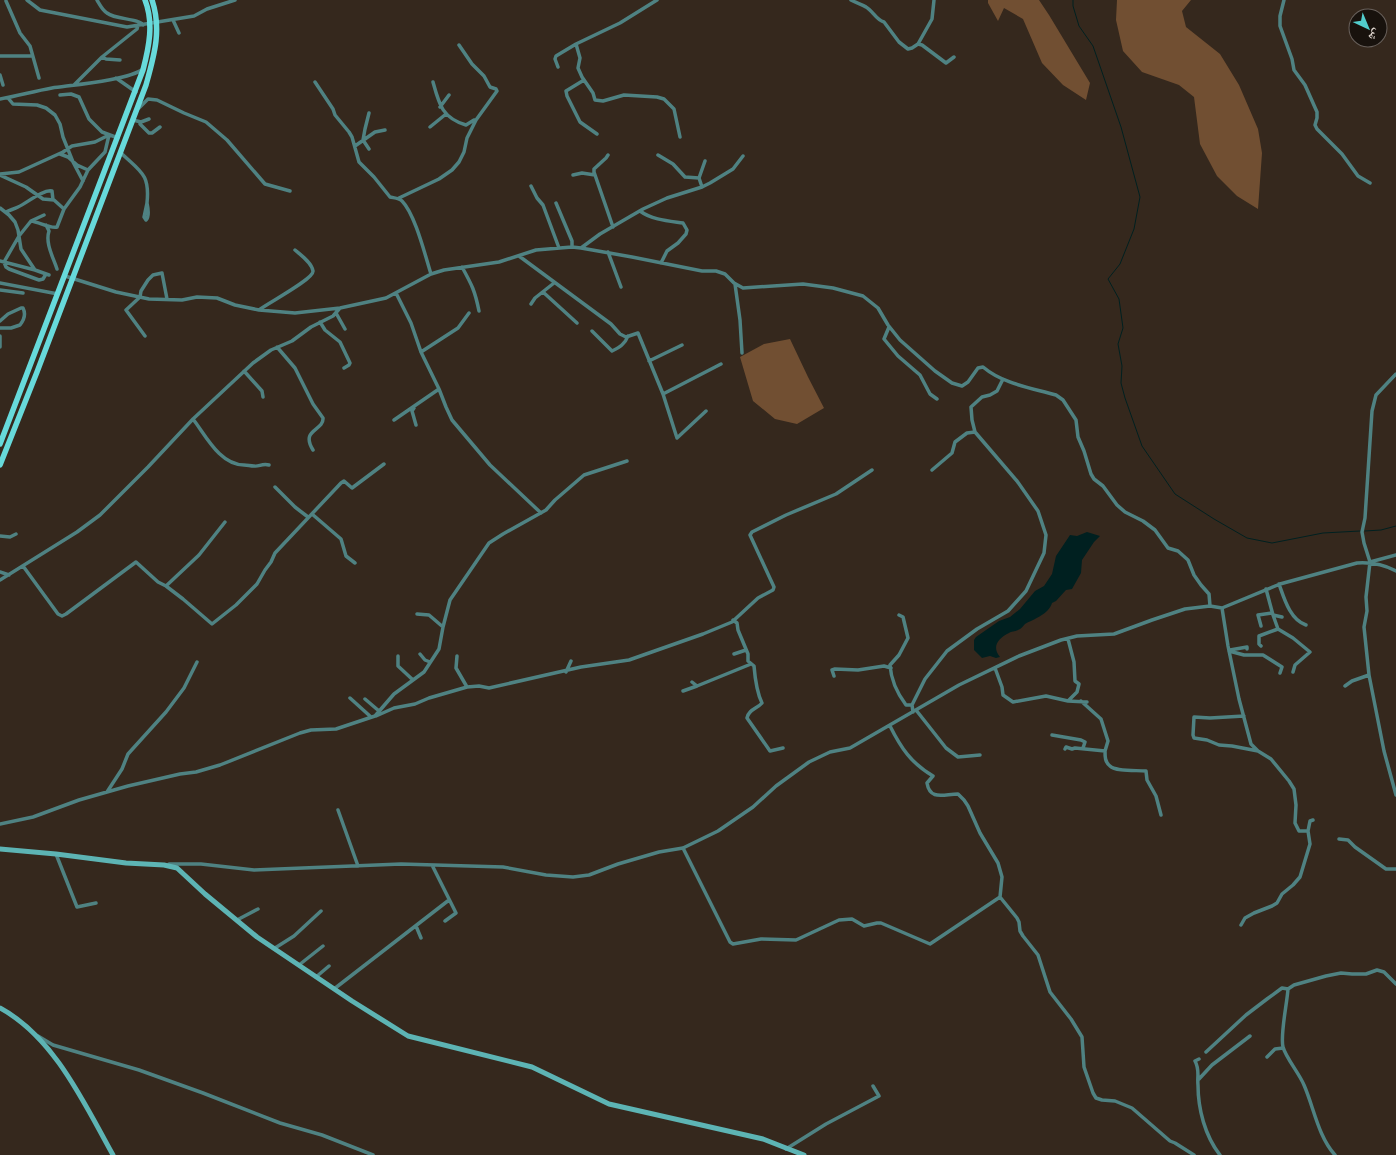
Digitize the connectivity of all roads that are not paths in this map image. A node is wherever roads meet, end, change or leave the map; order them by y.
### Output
1 (28, 0) edge
2 (97, 0) edge
3 (145, 0) edge
4 (152, 0) edge
5 (235, 0) edge
6 (657, 0) edge
7 (851, 0) edge
8 (934, 0) edge
9 (1284, 0) edge
10 (6, 1) edge
11 (173, 20) junction
12 (156, 22) junction
13 (147, 24) junction
14 (138, 25) junction
15 (179, 33) dead end
16 (576, 44) junction
17 (918, 44) junction
18 (459, 45) dead end
19 (0, 56) edge
20 (32, 56) junction
21 (102, 57) junction
22 (954, 57) dead end
23 (120, 60) dead end
24 (558, 67) dead end
25 (144, 68) junction
26 (0, 75) edge
27 (39, 78) dead end
28 (116, 78) junction
29 (584, 80) junction
30 (314, 82) dead end
31 (433, 82) dead end
32 (3, 85) dead end
33 (74, 85) junction
34 (136, 92) junction
35 (60, 95) dead end
36 (449, 95) dead end
37 (8, 98) junction
38 (0, 99) edge
39 (440, 107) junction
40 (136, 112) junction
41 (369, 113) dead end
42 (446, 114) junction
43 (133, 120) junction
44 (149, 120) dead end
45 (476, 120) junction
46 (141, 122) junction
47 (160, 126) dead end
48 (430, 127) dead end
49 (385, 130) dead end
50 (597, 134) dead end
51 (109, 135) junction
52 (680, 137) dead end
53 (118, 138) junction
54 (363, 140) junction
55 (355, 146) junction
56 (68, 148) junction
57 (370, 149) dead end
58 (121, 153) junction
59 (59, 154) junction
60 (608, 155) dead end
61 (658, 155) dead end
62 (743, 156) dead end
63 (705, 161) dead end
64 (73, 162) junction
65 (88, 170) junction
66 (0, 174) edge
67 (573, 175) dead end
68 (595, 175) junction
69 (700, 178) junction
70 (83, 181) junction
71 (1370, 182) dead end
72 (532, 186) dead end
73 (702, 187) junction
74 (290, 190) dead end
75 (36, 196) junction
76 (399, 198) junction
77 (53, 200) junction
78 (147, 203) dead end
79 (556, 203) dead end
80 (0, 208) edge
81 (64, 209) junction
82 (640, 211) junction
83 (6, 212) junction
84 (44, 215) dead end
85 (31, 221) junction
86 (46, 225) junction
87 (613, 227) junction
88 (19, 236) junction
89 (572, 247) junction
90 (559, 248) junction
91 (581, 248) junction
92 (295, 250) dead end
93 (608, 252) junction
94 (519, 256) junction
95 (2, 261) edge
96 (662, 263) junction
97 (462, 267) junction
98 (35, 270) junction
99 (57, 270) dead end
100 (431, 274) junction
101 (65, 276) junction
102 (72, 279) junction
103 (0, 283) edge
104 (554, 283) junction
105 (735, 284) junction
106 (621, 287) dead end
107 (0, 290) edge
108 (543, 292) junction
109 (23, 293) dead end
110 (396, 293) junction
111 (58, 294) junction
112 (140, 297) junction
113 (167, 299) junction
114 (531, 304) dead end
115 (340, 308) junction
116 (260, 310) junction
117 (479, 311) dead end
118 (336, 313) junction
119 (469, 313) dead end
120 (0, 321) edge
121 (320, 322) junction
122 (577, 323) dead end
123 (889, 327) junction
124 (0, 328) edge
125 (345, 329) dead end
126 (592, 331) dead end
127 (0, 336) edge
128 (145, 336) dead end
129 (628, 336) junction
130 (682, 345) dead end
131 (0, 347) edge
132 (277, 347) junction
133 (421, 352) junction
134 (742, 354) dead end
135 (649, 362) junction
136 (721, 364) dead end
137 (344, 368) dead end
138 (244, 371) junction
139 (1396, 374) edge
140 (1003, 379) junction
141 (439, 389) junction
142 (663, 394) junction
143 (263, 397) dead end
144 (937, 400) dead end
145 (414, 407) junction
146 (706, 411) dead end
147 (193, 419) junction
148 (394, 420) dead end
149 (416, 425) dead end
150 (976, 432) junction
151 (0, 444) edge
152 (313, 450) dead end
153 (627, 461) dead end
154 (384, 464) dead end
155 (0, 465) edge
156 (269, 465) dead end
157 (872, 470) dead end
158 (932, 470) dead end
159 (274, 487) dead end
160 (541, 513) junction
161 (310, 515) junction
162 (225, 522) dead end
163 (16, 534) dead end
164 (0, 536) edge
165 (1396, 555) edge
166 (1370, 562) junction
167 (355, 563) dead end
168 (23, 566) junction
169 (1396, 571) edge
170 (0, 572) edge
171 (9, 575) junction
172 (0, 580) edge
173 (1279, 584) junction
174 (166, 586) junction
175 (1266, 589) junction
176 (1210, 606) junction
177 (1222, 608) junction
178 (416, 614) dead end
179 (1273, 614) junction
180 (899, 615) dead end
181 (1282, 617) dead end
182 (733, 620) junction
183 (1306, 625) dead end
184 (1261, 626) dead end
185 (442, 627) junction
186 (1278, 629) junction
187 (1068, 639) junction
188 (1261, 646) dead end
189 (1247, 649) dead end
190 (746, 650) junction
191 (1229, 651) junction
192 (420, 654) dead end
193 (734, 654) dead end
194 (398, 656) dead end
195 (457, 656) dead end
196 (571, 661) dead end
197 (197, 662) dead end
198 (430, 662) junction
199 (751, 664) junction
200 (891, 668) junction
201 (995, 668) junction
202 (566, 672) junction
203 (1293, 672) dead end
204 (1280, 673) dead end
205 (1369, 675) junction
206 (834, 676) dead end
207 (413, 680) junction
208 (692, 682) dead end
209 (697, 686) junction
210 (1345, 686) dead end
211 (467, 688) junction
212 (683, 691) dead end
213 (350, 698) dead end
214 (365, 699) dead end
215 (1068, 701) junction
216 (1081, 701) junction
217 (1087, 702) dead end
218 (912, 705) junction
219 (379, 711) junction
220 (914, 711) junction
221 (373, 716) junction
222 (1244, 716) junction
223 (890, 726) junction
224 (1052, 735) dead end
225 (783, 748) dead end
226 (1083, 748) junction
227 (1065, 749) dead end
228 (1105, 751) junction
229 (1258, 751) junction
230 (980, 755) dead end
231 (1299, 788) dead end
232 (1294, 789) junction
233 (107, 792) junction
234 (1396, 795) edge
235 (338, 810) dead end
236 (1161, 816) dead end
237 (1313, 820) dead end
238 (0, 824) edge
239 (1308, 831) junction
240 (1339, 839) dead end
241 (683, 848) junction
242 (0, 850) edge
243 (56, 854) junction
244 (164, 865) junction
245 (432, 865) junction
246 (358, 866) junction
247 (1396, 870) edge
248 (1000, 897) junction
249 (449, 900) junction
250 (96, 903) dead end
251 (258, 909) dead end
252 (321, 911) dead end
253 (237, 920) junction
254 (445, 922) dead end
255 (1241, 925) dead end
256 (416, 926) junction
257 (421, 938) dead end
258 (323, 946) dead end
259 (275, 948) junction
260 (299, 965) junction
261 (329, 966) dead end
262 (316, 977) junction
263 (1396, 984) edge
264 (334, 989) junction
265 (1288, 989) junction
266 (0, 1008) edge
267 (37, 1035) junction
268 (1250, 1036) dead end
269 (1283, 1048) junction
270 (1206, 1052) dead end
271 (1267, 1057) dead end
272 (1199, 1059) dead end
273 (1199, 1080) junction
274 (873, 1086) dead end
275 (786, 1148) junction
276 (113, 1155) edge
277 (373, 1155) edge
278 (804, 1155) edge
279 (1194, 1155) edge
280 (1220, 1155) edge
281 (1335, 1155) edge

1 - 14 street
2 - 13 street
3 - 13 main road
4 - 12 main road
5 - 11 street
6 - 16 street
7 - 17 street
8 - 17 street
9 - 71 street
10 - 20 street
11 - 12 street
11 - 15 street
12 - 13 street
12 - 40 main road
13 - 14 street
13 - 25 main road
14 - 21 street
16 - 24 street
16 - 29 street
17 - 22 street
18 - 45 street
19 - 20 street
20 - 27 street
21 - 23 street
21 - 33 street
25 - 28 street
25 - 34 main road
26 - 32 street
28 - 33 street
28 - 34 street
29 - 50 street
29 - 52 street
30 - 55 street
31 - 39 street
33 - 37 street
34 - 53 main road
35 - 51 street
36 - 39 street
37 - 38 street
37 - 56 street
39 - 42 street
40 - 43 main road
40 - 74 street
41 - 54 street
42 - 45 street
42 - 48 street
43 - 46 street
43 - 58 main road
44 - 46 street
45 - 76 street
46 - 47 street
49 - 54 street
51 - 53 street
51 - 56 street
51 - 65 street
53 - 101 main road
54 - 55 street
54 - 57 street
55 - 76 street
56 - 59 street
56 - 64 street
58 - 78 street
58 - 102 main road
59 - 64 street
59 - 66 street
60 - 68 street
61 - 69 street
62 - 73 street
63 - 69 street
64 - 65 street
64 - 70 street
65 - 70 street
66 - 75 street
67 - 68 street
68 - 87 street
69 - 73 street
70 - 81 street
72 - 90 street
73 - 82 street
75 - 77 street
75 - 77 street
75 - 83 street
76 - 100 street
77 - 81 street
79 - 89 street
80 - 83 street
81 - 86 street
82 - 87 street
82 - 96 street
83 - 88 street
84 - 85 street
85 - 86 street
85 - 88 street
86 - 99 street
87 - 91 street
88 - 95 street
88 - 98 street
89 - 90 street
89 - 91 street
90 - 94 street
91 - 93 street
92 - 116 street
93 - 96 street
93 - 106 street
94 - 97 street
94 - 104 street
95 - 98 street
95 - 98 street
96 - 105 street
97 - 100 street
97 - 117 street
100 - 110 street
101 - 102 street
101 - 111 main road
102 - 112 street
102 - 155 main road
103 - 111 street
104 - 108 street
104 - 129 street
105 - 123 street
105 - 134 street
107 - 109 street
108 - 114 street
108 - 122 street
110 - 115 street
110 - 133 street
111 - 151 main road
112 - 113 street
112 - 113 street
112 - 128 street
113 - 116 street
115 - 116 street
115 - 118 street
118 - 121 street
118 - 125 street
119 - 133 street
120 - 124 street
121 - 132 street
121 - 137 street
123 - 140 street
123 - 144 street
126 - 129 street
127 - 131 street
129 - 135 street
130 - 135 street
132 - 138 street
132 - 152 street
133 - 141 street
135 - 142 street
136 - 142 street
138 - 143 street
138 - 147 street
139 - 166 street
140 - 150 street
140 - 176 street
141 - 145 street
141 - 160 street
142 - 146 street
145 - 148 street
145 - 149 street
147 - 156 street
147 - 168 street
150 - 158 street
150 - 218 street
153 - 160 street
154 - 161 street
157 - 182 street
159 - 161 street
160 - 185 street
161 - 167 street
161 - 174 street
162 - 174 street
163 - 164 street
165 - 166 street
166 - 169 street
166 - 173 street
166 - 205 street
168 - 171 street
168 - 174 street
170 - 171 street
171 - 172 street
173 - 175 street
173 - 183 street
175 - 177 street
175 - 179 street
176 - 177 street
176 - 187 street
177 - 191 street
178 - 185 street
179 - 181 street
179 - 184 street
179 - 186 street
180 - 200 street
182 - 190 street
182 - 202 street
185 - 198 street
186 - 188 street
186 - 203 street
187 - 201 street
187 - 215 street
189 - 191 street
190 - 193 street
190 - 199 street
191 - 204 street
191 - 222 street
192 - 198 street
194 - 207 street
195 - 211 street
196 - 202 street
197 - 233 street
198 - 207 street
199 - 209 street
199 - 225 street
200 - 206 street
200 - 218 street
201 - 215 street
201 - 220 street
202 - 211 street
205 - 210 street
205 - 234 street
207 - 219 street
208 - 209 street
209 - 212 street
211 - 221 street
213 - 221 street
214 - 219 street
215 - 216 street
216 - 217 street
216 - 228 street
218 - 220 street
219 - 221 street
220 - 223 street
220 - 230 street
221 - 233 street
222 - 229 street
222 - 229 street
223 - 241 street
223 - 248 street
224 - 226 street
226 - 227 street
226 - 228 street
228 - 236 street
229 - 232 street
231 - 232 street
232 - 239 street
233 - 238 street
235 - 246 street
237 - 239 street
239 - 255 street
240 - 247 street
241 - 245 street
241 - 248 street
242 - 243 street
243 - 244 street
243 - 250 street
244 - 246 street
244 - 253 street
245 - 246 street
245 - 249 street
248 - 279 street
249 - 254 street
249 - 256 street
251 - 253 street
252 - 259 street
253 - 259 street
256 - 257 street
256 - 264 street
258 - 260 street
259 - 260 street
260 - 262 street
261 - 262 street
262 - 264 street
263 - 265 street
264 - 275 street
265 - 269 street
265 - 270 street
266 - 267 street
267 - 276 street
267 - 277 street
268 - 273 street
269 - 271 street
269 - 281 street
272 - 273 street
273 - 280 street
274 - 275 street
275 - 278 street

